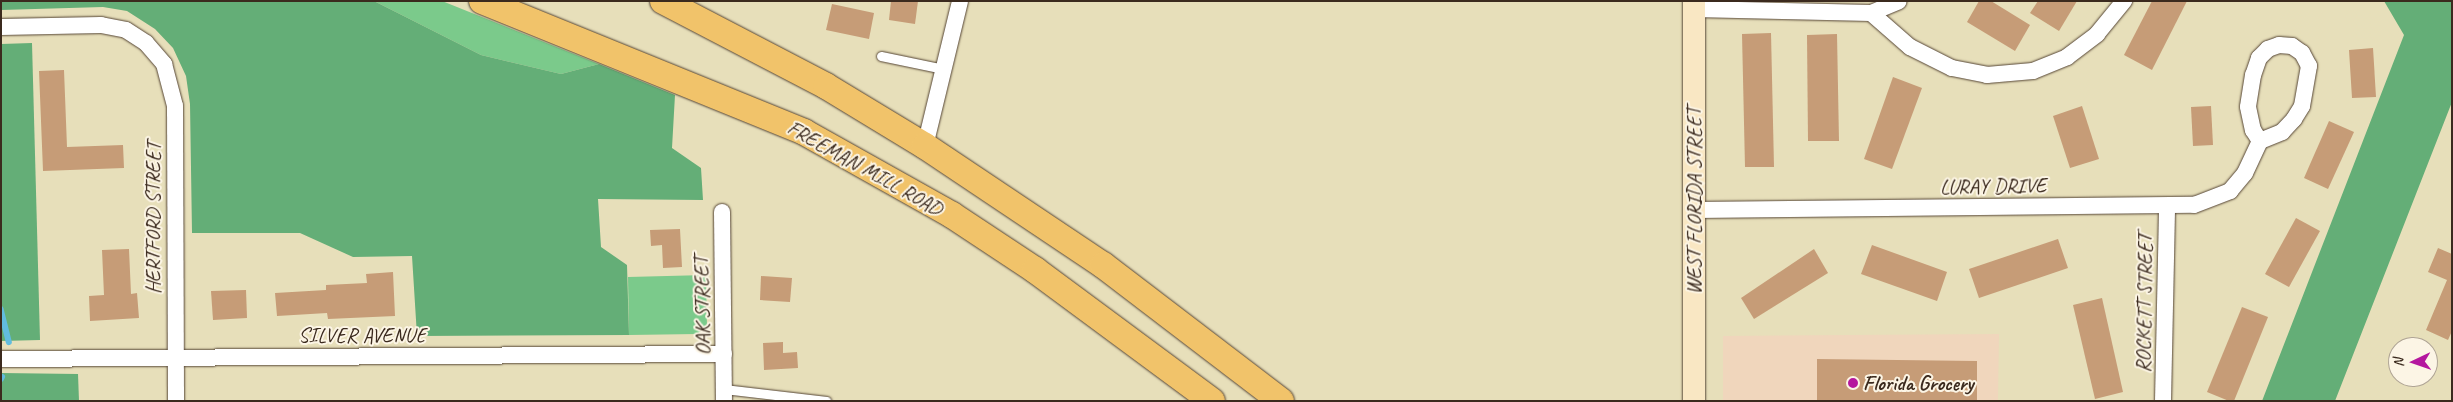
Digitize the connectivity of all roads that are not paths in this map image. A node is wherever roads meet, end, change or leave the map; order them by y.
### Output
1 (482, 1) edge
2 (663, 1) edge
3 (960, 1) edge
4 (1899, 1) edge
5 (2124, 1) edge
6 (1694, 5) edge
7 (1870, 13) junction
8 (1, 27) edge
9 (881, 56) dead end
10 (944, 68) junction
11 (2260, 141) junction
12 (925, 146) junction
13 (2168, 206) junction
14 (1695, 210) junction
15 (722, 212) dead end
16 (724, 354) junction
17 (175, 357) junction
18 (1, 359) edge
19 (724, 395) edge
20 (176, 401) edge
21 (826, 401) edge
22 (1212, 401) edge
23 (1281, 401) edge
24 (1694, 401) edge
25 (2163, 401) edge

1 - 22 main road, FREEMAN MILL ROAD
2 - 12 main road
3 - 10 street
4 - 7 street
5 - 7 street
6 - 7 street
6 - 14 main road, WEST FLORIDA STREET
8 - 17 street, HERTFORD STREET
9 - 10 lane
10 - 12 street
11 - 11 street
11 - 13 street, LURAY DRIVE
12 - 23 main road
13 - 14 street, LURAY DRIVE
13 - 25 street, ROCKETT STREET
14 - 24 main road, WEST FLORIDA STREET
15 - 16 street, OAK STREET
16 - 17 street, SILVER AVENUE
16 - 19 street, OAK STREET
17 - 18 street, SILVER AVENUE
17 - 20 street, HERTFORD STREET
19 - 21 lane

